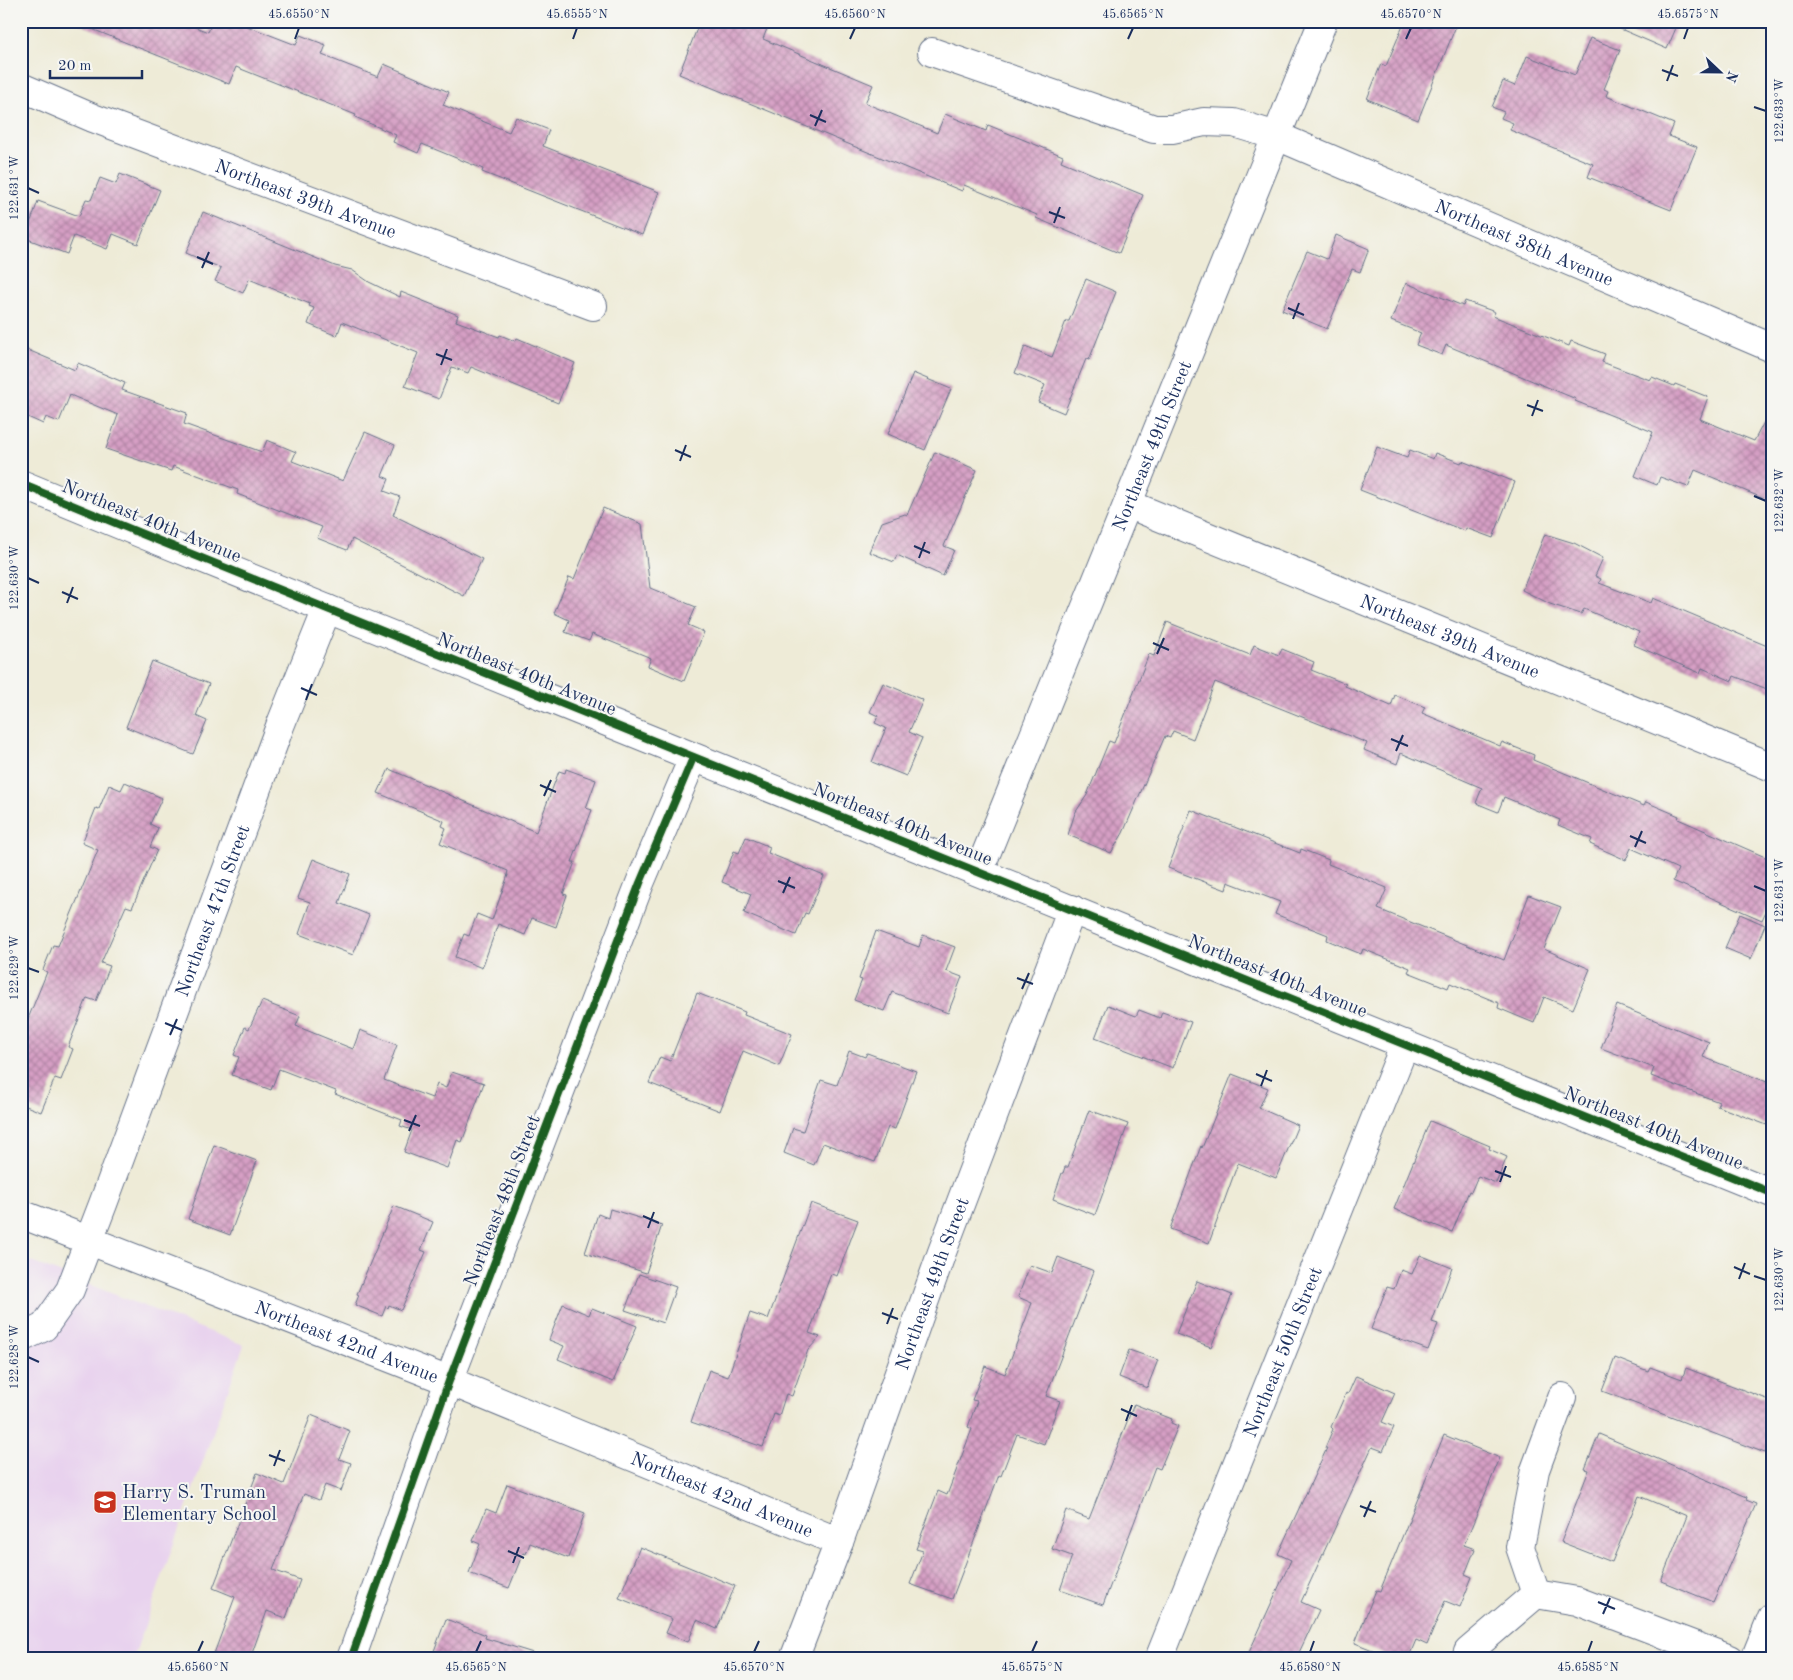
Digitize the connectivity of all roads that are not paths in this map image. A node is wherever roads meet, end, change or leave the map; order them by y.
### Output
1 (1323, 21) edge
2 (932, 52) dead end
3 (21, 87) edge
4 (1277, 136) junction
5 (593, 306) dead end
6 (1772, 348) edge
7 (21, 484) edge
8 (1128, 504) junction
9 (327, 609) junction
10 (693, 758) junction
11 (1772, 767) edge
12 (979, 871) junction
13 (1072, 909) junction
14 (1405, 1044) junction
15 (1772, 1193) edge
16 (21, 1214) edge
17 (90, 1241) junction
18 (21, 1338) edge
19 (449, 1381) junction
20 (1562, 1397) dead end
21 (839, 1542) junction
22 (1536, 1594) junction
23 (1772, 1617) edge
24 (351, 1659) edge
25 (794, 1659) edge
26 (1159, 1659) edge
27 (1466, 1659) edge
28 (1730, 1659) edge
29 (1756, 1659) edge

1 - 4 street, Northeast 49th Street
2 - 4 street, Northeast 38th Avenue
3 - 5 street, Northeast 39th Avenue
4 - 6 street, Northeast 38th Avenue
4 - 8 street, Northeast 49th Street
7 - 9 street, Northeast 40th Avenue
8 - 11 street, Northeast 39th Avenue
8 - 12 street, Northeast 49th Street
9 - 10 street, Northeast 40th Avenue
9 - 17 street, Northeast 47th Street
10 - 12 street, Northeast 40th Avenue
10 - 19 street, Northeast 48th Street
12 - 13 street, Northeast 40th Avenue
13 - 14 street, Northeast 40th Avenue
13 - 21 street, Northeast 49th Street
14 - 15 street, Northeast 40th Avenue
14 - 26 street, Northeast 50th Street
16 - 17 street, Northeast 42nd Avenue
17 - 18 street, Northeast 47th Street
17 - 19 street, Northeast 42nd Avenue
19 - 21 street, Northeast 42nd Avenue
19 - 24 street, Northeast 48th Street
20 - 22 street
21 - 25 street, Northeast 49th Street
22 - 27 street
22 - 28 street
23 - 29 street

